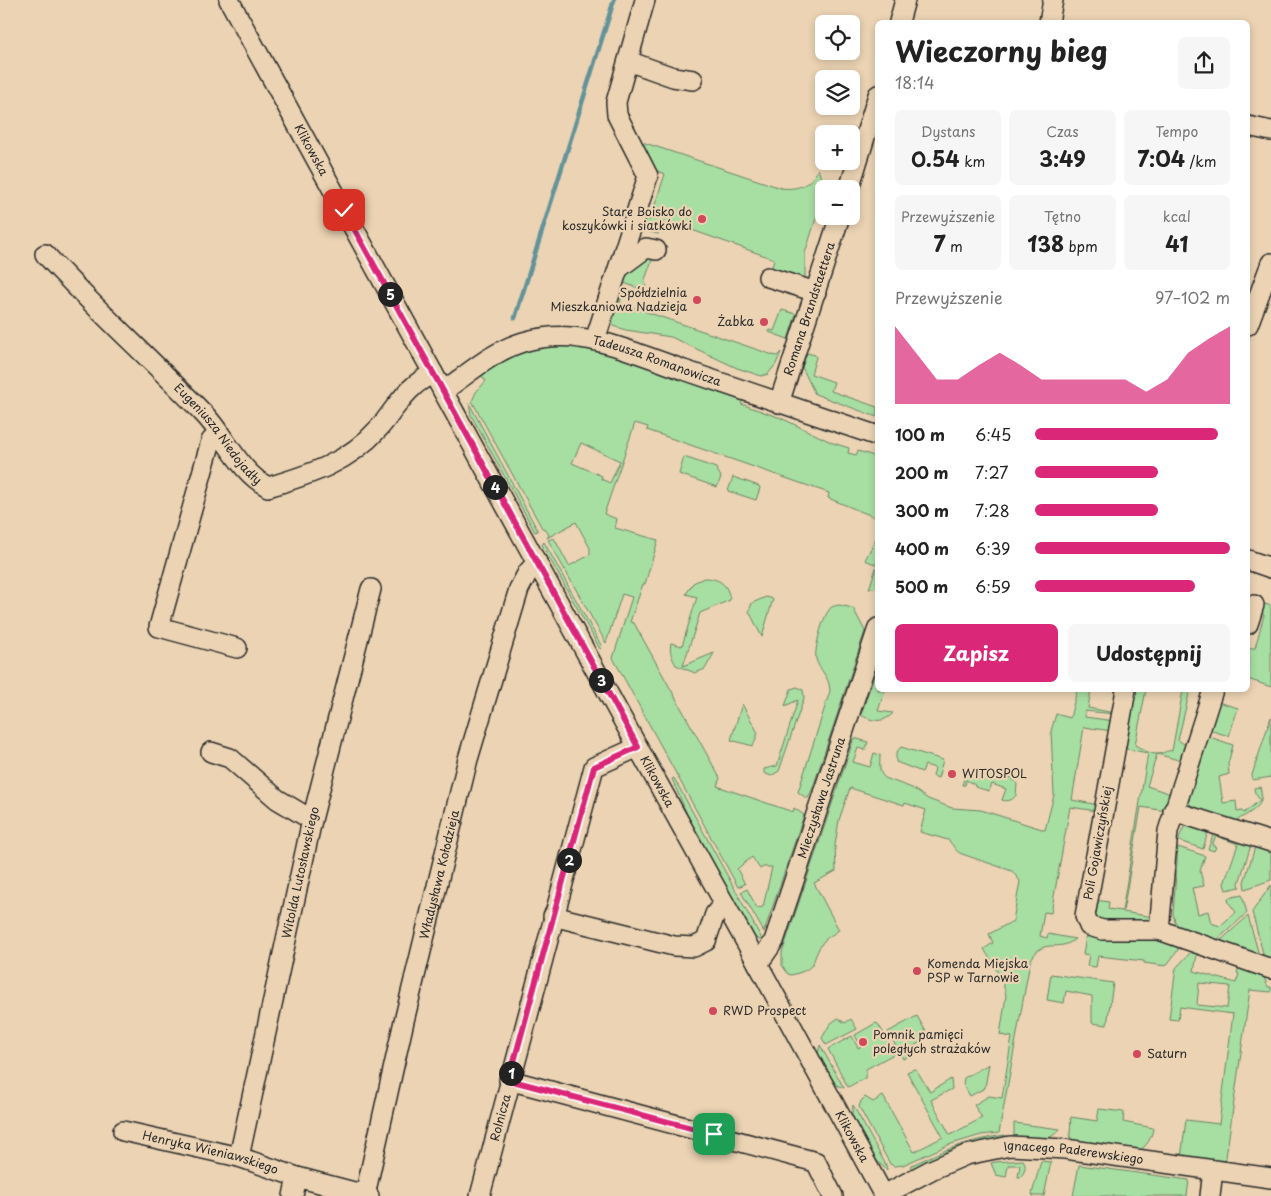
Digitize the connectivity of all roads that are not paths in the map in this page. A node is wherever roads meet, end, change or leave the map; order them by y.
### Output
1 (229, 0) edge
2 (646, 0) edge
3 (905, 0) edge
4 (1053, 0) edge
5 (900, 20) edge
6 (1049, 20) edge
7 (628, 61) junction
8 (694, 80) dead end
9 (875, 105) edge
10 (1250, 127) edge
11 (1271, 132) edge
12 (852, 180) edge
13 (837, 225) edge
14 (628, 238) junction
15 (45, 254) dead end
16 (1271, 263) edge
17 (618, 268) junction
18 (766, 282) dead end
19 (814, 297) junction
20 (1250, 319) edge
21 (595, 340) junction
22 (433, 373) junction
23 (443, 392) junction
24 (779, 403) junction
25 (218, 433) junction
26 (875, 435) edge
27 (1250, 561) edge
28 (537, 562) junction
29 (1271, 568) edge
30 (371, 589) dead end
31 (1254, 605) dead end
32 (1250, 618) edge
33 (875, 637) edge
34 (237, 648) dead end
35 (1126, 692) edge
36 (1212, 692) edge
37 (638, 747) junction
38 (211, 752) dead end
39 (1173, 812) junction
40 (312, 820) junction
41 (1271, 842) edge
42 (724, 903) junction
43 (553, 916) junction
44 (1159, 930) junction
45 (758, 964) junction
46 (1271, 969) edge
47 (509, 1080) junction
48 (123, 1131) dead end
49 (239, 1157) junction
50 (1214, 1170) junction
51 (297, 1177) junction
52 (1271, 1178) edge
53 (367, 1195) edge
54 (292, 1196) edge
55 (480, 1196) edge
56 (833, 1196) edge
57 (884, 1196) edge
58 (1210, 1196) edge

1 - 22 street, Klikowska
2 - 7 street
3 - 5 street
4 - 6 street
7 - 8 street
7 - 14 street
9 - 12 street
10 - 11 street
13 - 19 street, Romana Brandstaettera
14 - 17 street
14 - 17 street
15 - 25 street, Eugeniusza Niedojadły
16 - 20 street
17 - 21 street
18 - 19 street
19 - 24 street, Romana Brandstaettera
21 - 23 street, Tadeusza Romanowicza
21 - 24 street, Tadeusza Romanowicza
22 - 23 street, Klikowska
22 - 25 street, Eugeniusza Niedojadły
23 - 28 street, Klikowska
24 - 26 street, Tadeusza Romanowicza
25 - 34 street
27 - 29 street
28 - 37 street, Klikowska
28 - 53 street, Władysława Kołodzieja
30 - 40 street, Witolda Lutosławskiego
31 - 32 street
33 - 45 street, Mieczysława Jastruna
35 - 44 street, Poli Gojawiczyńskiej
36 - 39 street
37 - 42 street, Klikowska
37 - 43 street, Rolnicza
38 - 40 street
39 - 41 street
39 - 44 street
40 - 49 street, Witolda Lutosławskiego
42 - 43 street
42 - 45 street, Klikowska
43 - 47 street, Rolnicza
44 - 46 street
45 - 57 street, Klikowska
47 - 55 street, Rolnicza
47 - 56 street
48 - 49 street, Henryka Wieniawskiego
49 - 51 street, Henryka Wieniawskiego
50 - 52 street, Ignacego Paderewskiego
50 - 57 street, Ignacego Paderewskiego
50 - 58 street
51 - 53 street, Henryka Wieniawskiego
51 - 54 street

